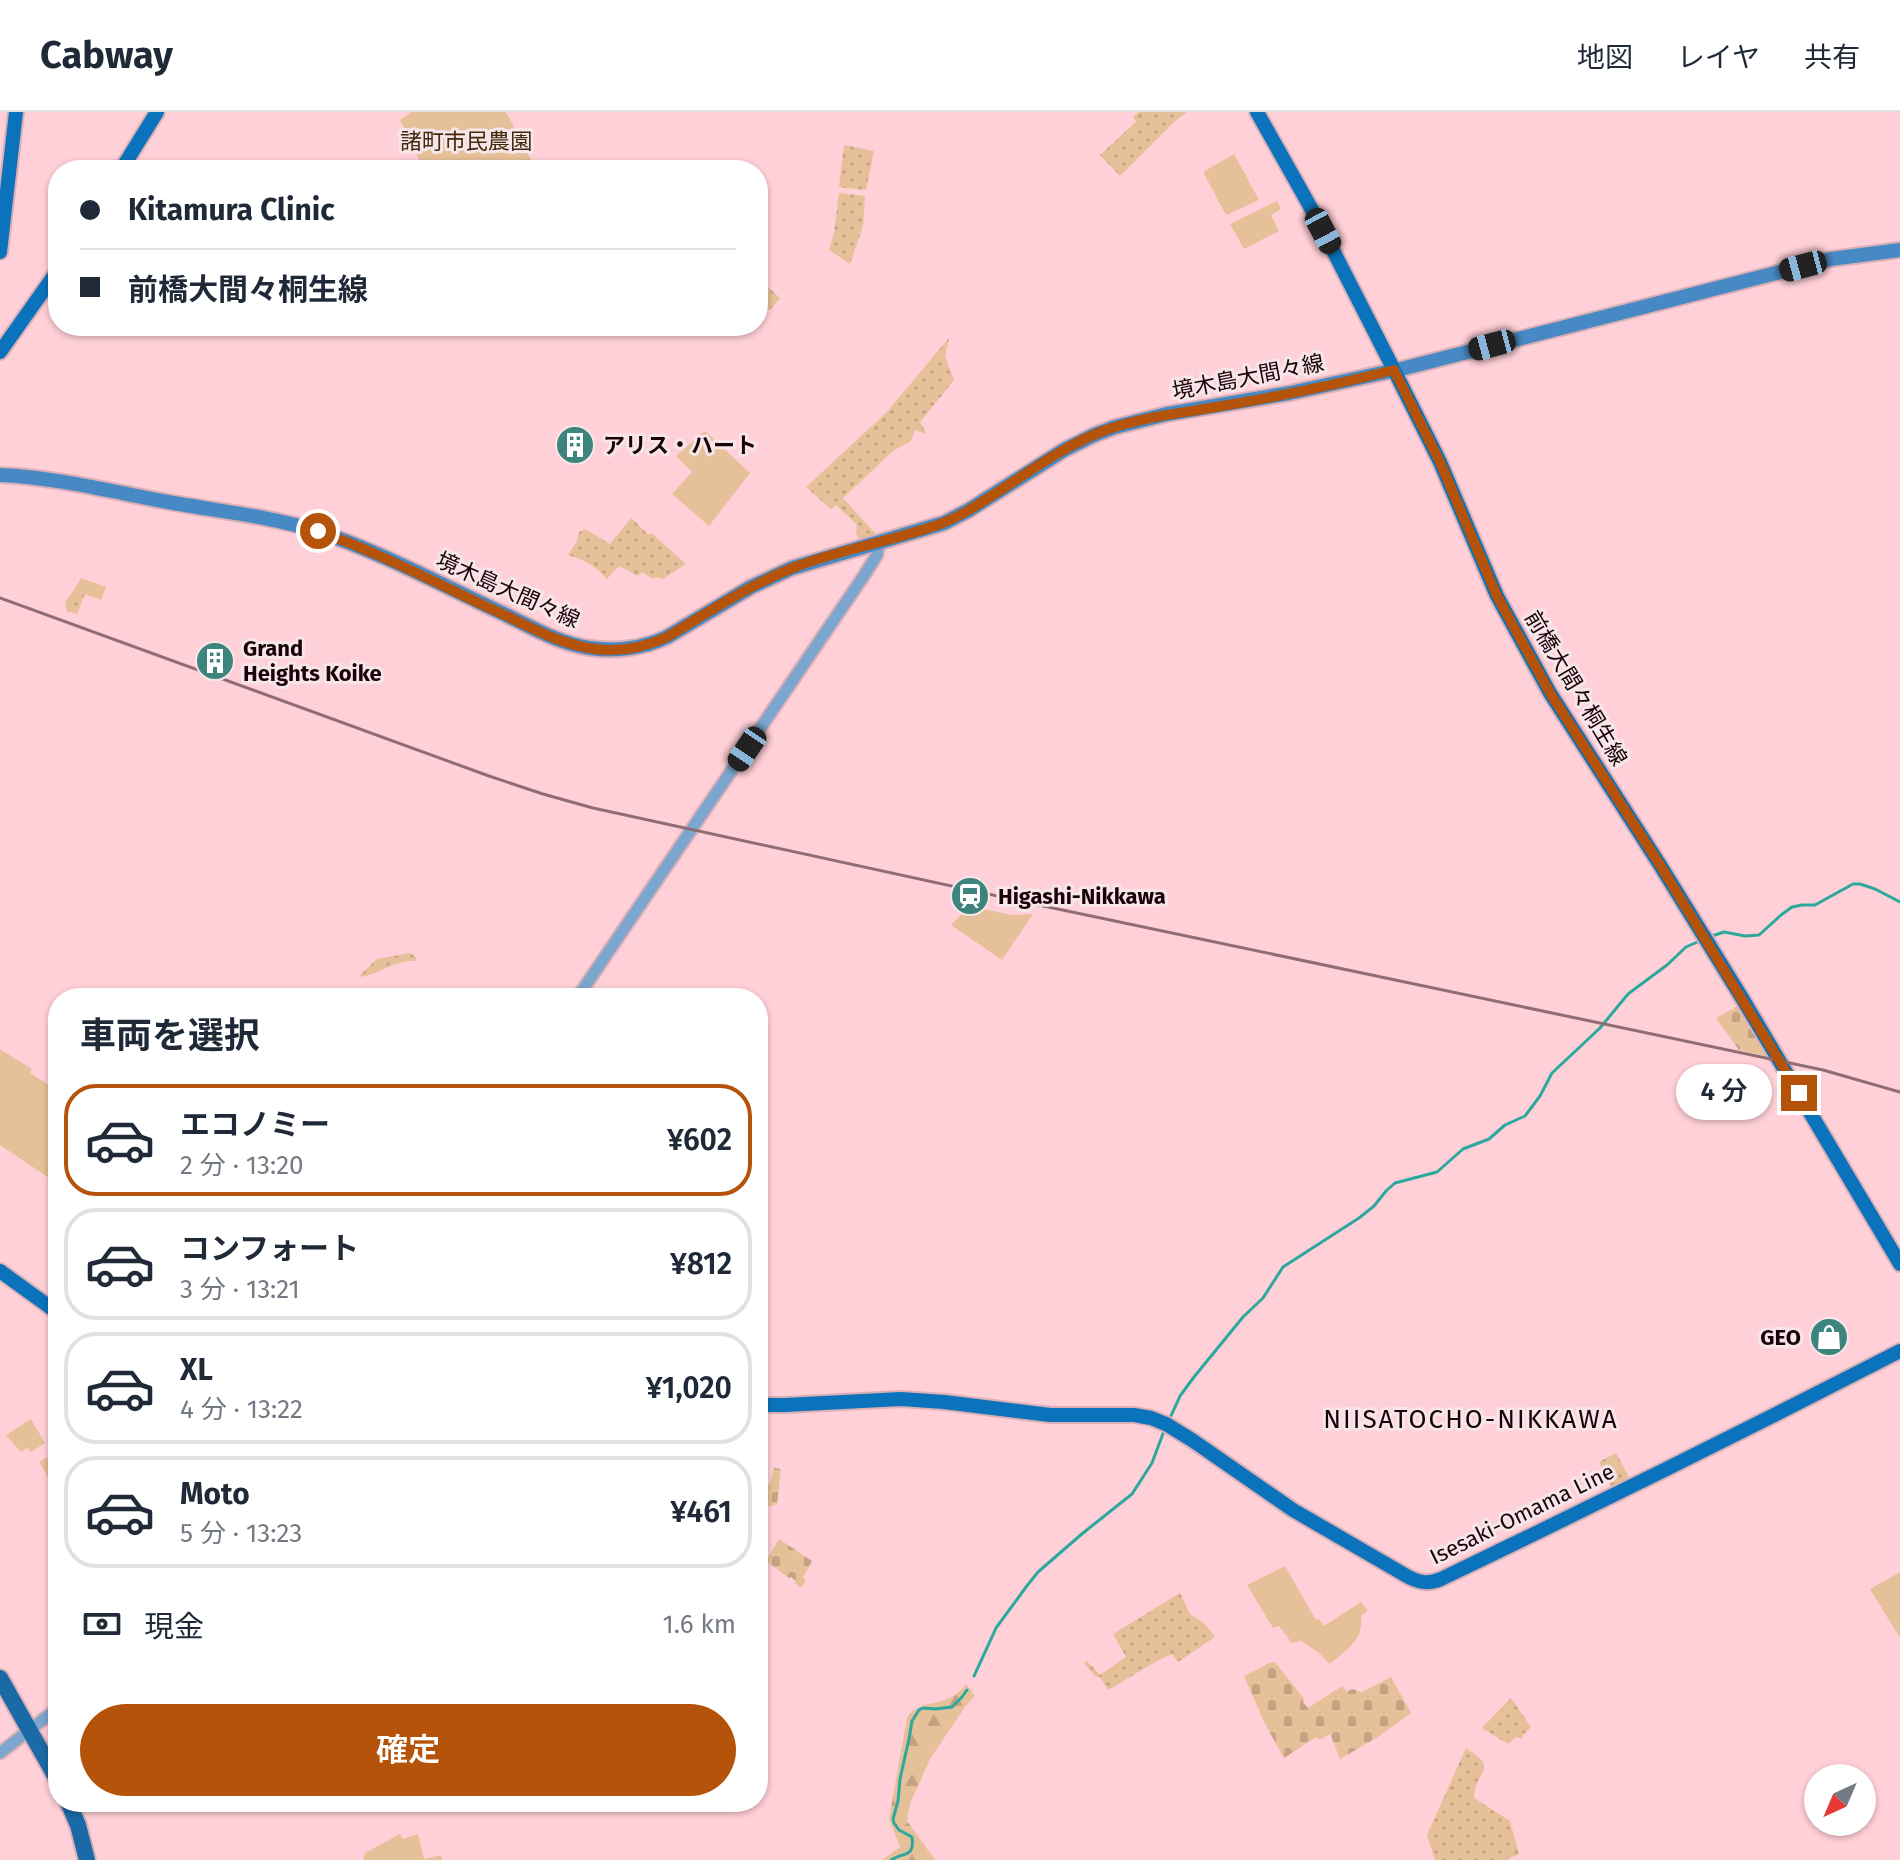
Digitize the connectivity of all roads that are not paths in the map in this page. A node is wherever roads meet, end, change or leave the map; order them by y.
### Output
1 (16, 112) edge
2 (157, 112) edge
3 (1257, 112) edge
4 (127, 160) edge
5 (1900, 250) edge
6 (0, 252) edge
7 (48, 284) edge
8 (0, 352) edge
9 (1394, 370) junction
10 (0, 475) edge
11 (879, 542) junction
12 (584, 988) edge
13 (1900, 1264) edge
14 (0, 1271) edge
15 (48, 1306) edge
16 (1900, 1351) edge
17 (768, 1405) edge
18 (0, 1678) edge
19 (48, 1716) edge
20 (29, 1730) junction
21 (0, 1753) edge
22 (48, 1763) edge
23 (72, 1812) edge
24 (87, 1860) edge

1 - 6 main road
2 - 4 main road
3 - 9 main road, 前橋大間々桐生線
5 - 9 main road, 境木島大間々線
7 - 8 main road
9 - 11 main road, 境木島大間々線
9 - 13 main road, 前橋大間々桐生線
10 - 11 main road, 境木島大間々線
11 - 12 street
14 - 15 main road
16 - 17 main road, Isesaki-Omama Line
18 - 20 highway
19 - 20 street
20 - 21 street
20 - 22 highway
23 - 24 highway

